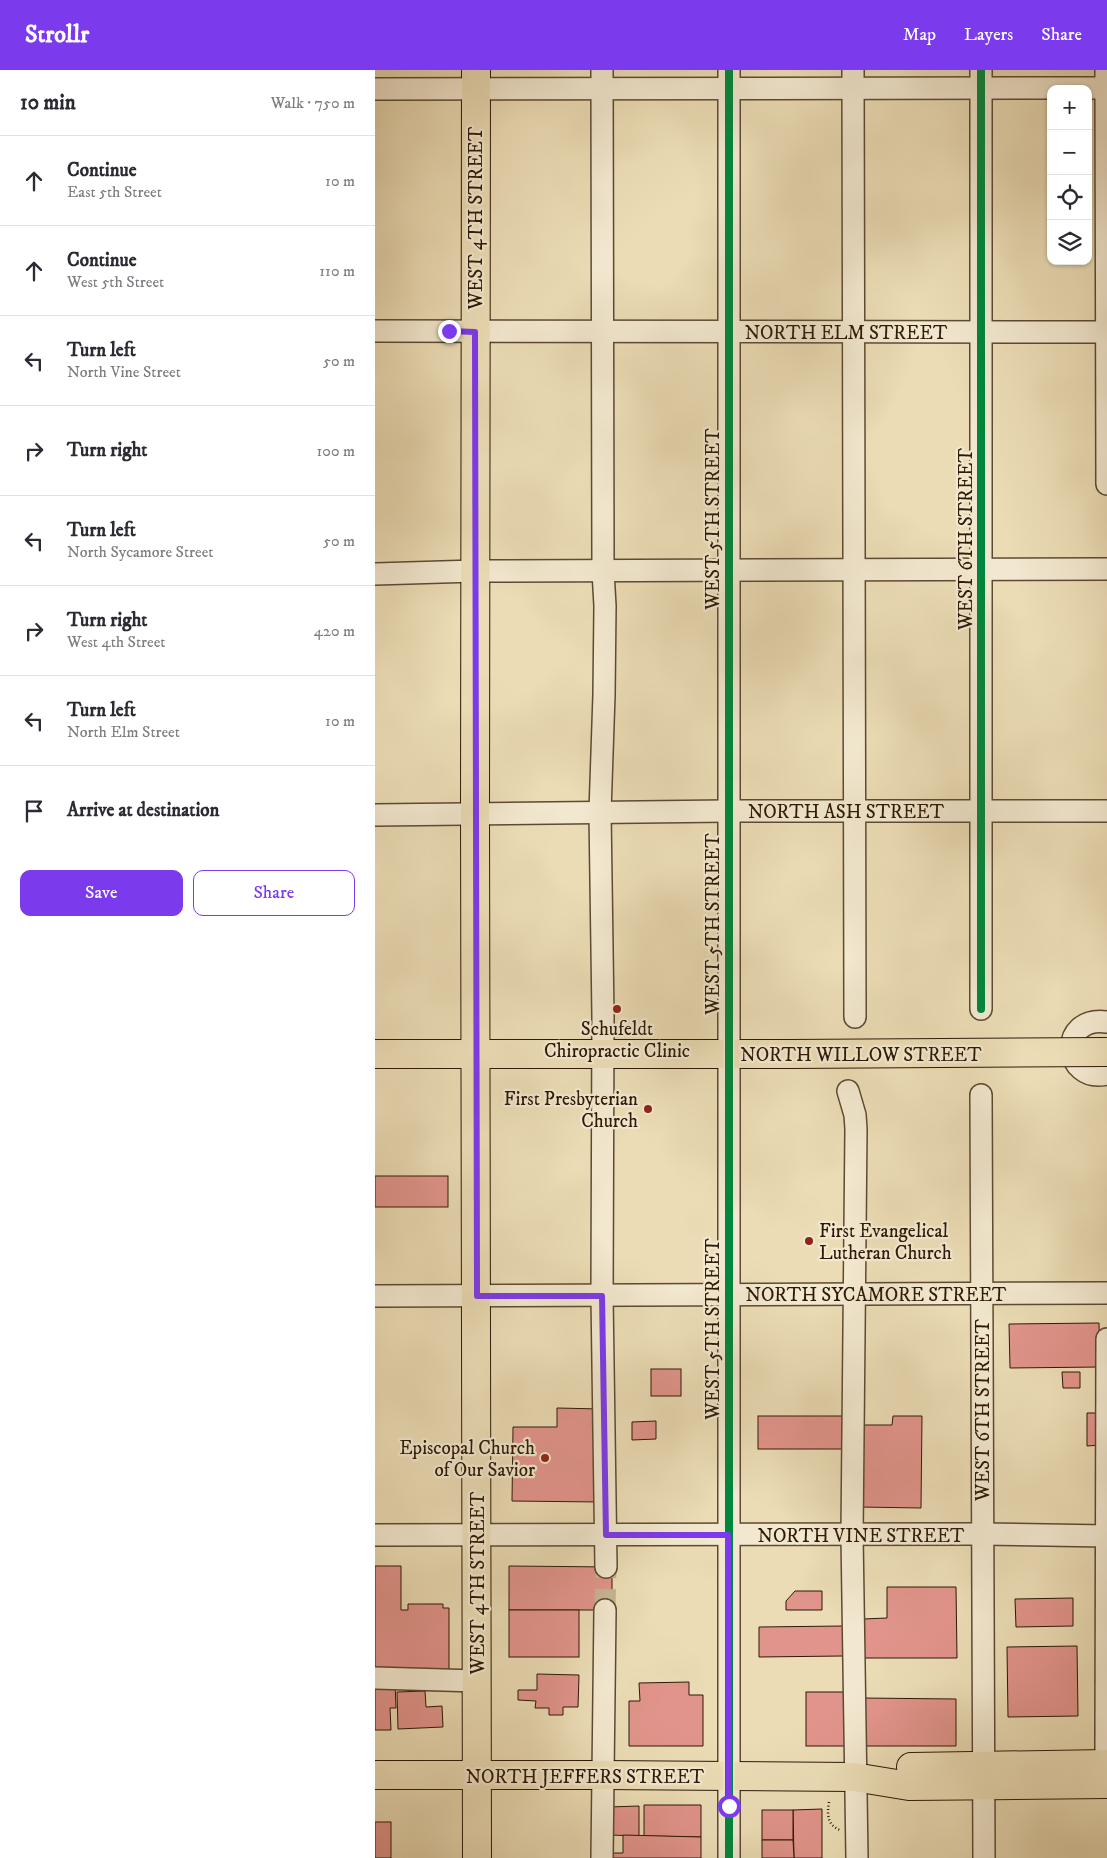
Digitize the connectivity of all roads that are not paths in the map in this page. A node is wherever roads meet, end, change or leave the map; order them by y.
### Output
1 (1107, 70) edge
2 (476, 79) edge
3 (853, 79) edge
4 (981, 79) edge
5 (601, 80) edge
6 (729, 80) edge
7 (1107, 88) edge
8 (375, 89) edge
9 (853, 330) junction
10 (375, 331) edge
11 (475, 332) junction
12 (603, 332) junction
13 (728, 332) junction
14 (981, 332) junction
15 (1107, 332) edge
16 (1107, 484) edge
17 (1107, 569) edge
18 (853, 570) junction
19 (982, 570) junction
20 (475, 571) junction
21 (603, 571) junction
22 (728, 571) junction
23 (375, 574) edge
24 (728, 811) junction
25 (853, 811) junction
26 (981, 811) junction
27 (1107, 811) edge
28 (600, 812) junction
29 (475, 814) junction
30 (375, 815) edge
31 (981, 1009) dead end
32 (855, 1017) dead end
33 (1107, 1022) edge
34 (1107, 1052) edge
35 (375, 1054) edge
36 (476, 1054) junction
37 (603, 1054) junction
38 (728, 1054) junction
39 (1107, 1074) edge
40 (849, 1090) dead end
41 (981, 1095) dead end
42 (1107, 1293) edge
43 (981, 1294) junction
44 (855, 1295) junction
45 (375, 1296) edge
46 (477, 1296) junction
47 (602, 1296) junction
48 (728, 1296) junction
49 (1107, 1339) edge
50 (982, 1534) junction
51 (375, 1535) edge
52 (606, 1535) junction
53 (728, 1535) junction
54 (852, 1535) junction
55 (477, 1536) junction
56 (1106, 1536) edge
57 (606, 1567) tunnel mouth
58 (605, 1610) tunnel mouth
59 (375, 1678) edge
60 (477, 1681) junction
61 (1107, 1758) edge
62 (1024, 1774) junction
63 (375, 1775) edge
64 (477, 1775) junction
65 (602, 1775) junction
66 (984, 1775) junction
67 (729, 1777) junction
68 (854, 1777) junction
69 (1107, 1784) edge
70 (477, 1858) edge
71 (602, 1858) edge
72 (729, 1858) edge
73 (857, 1858) edge
74 (983, 1858) edge

1 - 7 street
2 - 5 street
2 - 8 street
2 - 11 main road, WEST 4TH STREET
3 - 4 street
3 - 6 street
3 - 9 street
4 - 7 street
4 - 14 street, WEST 6TH STREET
5 - 6 street
5 - 12 street
6 - 13 street, WEST 5TH STREET
7 - 15 street
9 - 13 street, NORTH ELM STREET
9 - 14 street, NORTH ELM STREET
9 - 18 street
10 - 11 street, NORTH ELM STREET
11 - 12 street, NORTH ELM STREET
11 - 20 main road, WEST 4TH STREET
12 - 13 street, NORTH ELM STREET
12 - 21 street
13 - 22 street, WEST 5TH STREET
14 - 15 street, NORTH ELM STREET
14 - 19 street, WEST 6TH STREET
15 - 16 street
17 - 19 street
18 - 19 street
18 - 22 street
18 - 25 street
19 - 26 street, WEST 6TH STREET
20 - 21 street
20 - 23 street
20 - 29 main road, WEST 4TH STREET
21 - 22 street
21 - 28 street
22 - 24 street, WEST 5TH STREET
24 - 25 street, NORTH ASH STREET
24 - 28 street, NORTH ASH STREET
24 - 38 street, WEST 5TH STREET
25 - 26 street, NORTH ASH STREET
25 - 32 street
26 - 27 street, NORTH ASH STREET
26 - 31 street, WEST 6TH STREET
28 - 29 street, NORTH ASH STREET
28 - 37 street
29 - 30 street, NORTH ASH STREET
29 - 36 main road, WEST 4TH STREET
33 - 39 street
34 - 38 main road, NORTH WILLOW STREET, bridge
35 - 36 main road, NORTH WILLOW STREET
36 - 37 main road, NORTH WILLOW STREET
36 - 46 main road, WEST 4TH STREET
37 - 38 main road, NORTH WILLOW STREET
37 - 47 street
38 - 48 street, WEST 5TH STREET
40 - 44 street
41 - 43 street, WEST 6TH STREET
42 - 43 street, NORTH SYCAMORE STREET
43 - 44 street, NORTH SYCAMORE STREET
43 - 50 street, WEST 6TH STREET
44 - 48 street, NORTH SYCAMORE STREET
44 - 54 street
45 - 46 street, NORTH SYCAMORE STREET
46 - 47 street, NORTH SYCAMORE STREET
46 - 55 main road, WEST 4TH STREET
47 - 48 street, NORTH SYCAMORE STREET
47 - 52 street
48 - 53 street, WEST 5TH STREET
49 - 56 street
50 - 54 street, NORTH VINE STREET
50 - 56 street, NORTH VINE STREET
50 - 66 street, WEST 6TH STREET
51 - 55 street, NORTH VINE STREET
52 - 53 street, NORTH VINE STREET
52 - 55 street, NORTH VINE STREET
52 - 57 street
53 - 54 street, NORTH VINE STREET
53 - 67 street, WEST 5TH STREET
54 - 68 street
55 - 60 main road, WEST 4TH STREET
56 - 61 street
58 - 65 street
59 - 60 street
60 - 64 main road, WEST 4TH STREET
61 - 62 main road, NORTH JEFFERS STREET
62 - 66 main road, NORTH JEFFERS STREET
62 - 69 main road, NORTH JEFFERS STREET
63 - 64 main road, NORTH JEFFERS STREET
64 - 65 main road, NORTH JEFFERS STREET
64 - 70 main road, WEST 4TH STREET
65 - 67 main road, NORTH JEFFERS STREET
65 - 71 street
66 - 68 main road, NORTH JEFFERS STREET
66 - 74 street, WEST 6TH STREET
67 - 68 main road, NORTH JEFFERS STREET
67 - 72 street, WEST 5TH STREET
68 - 73 street

